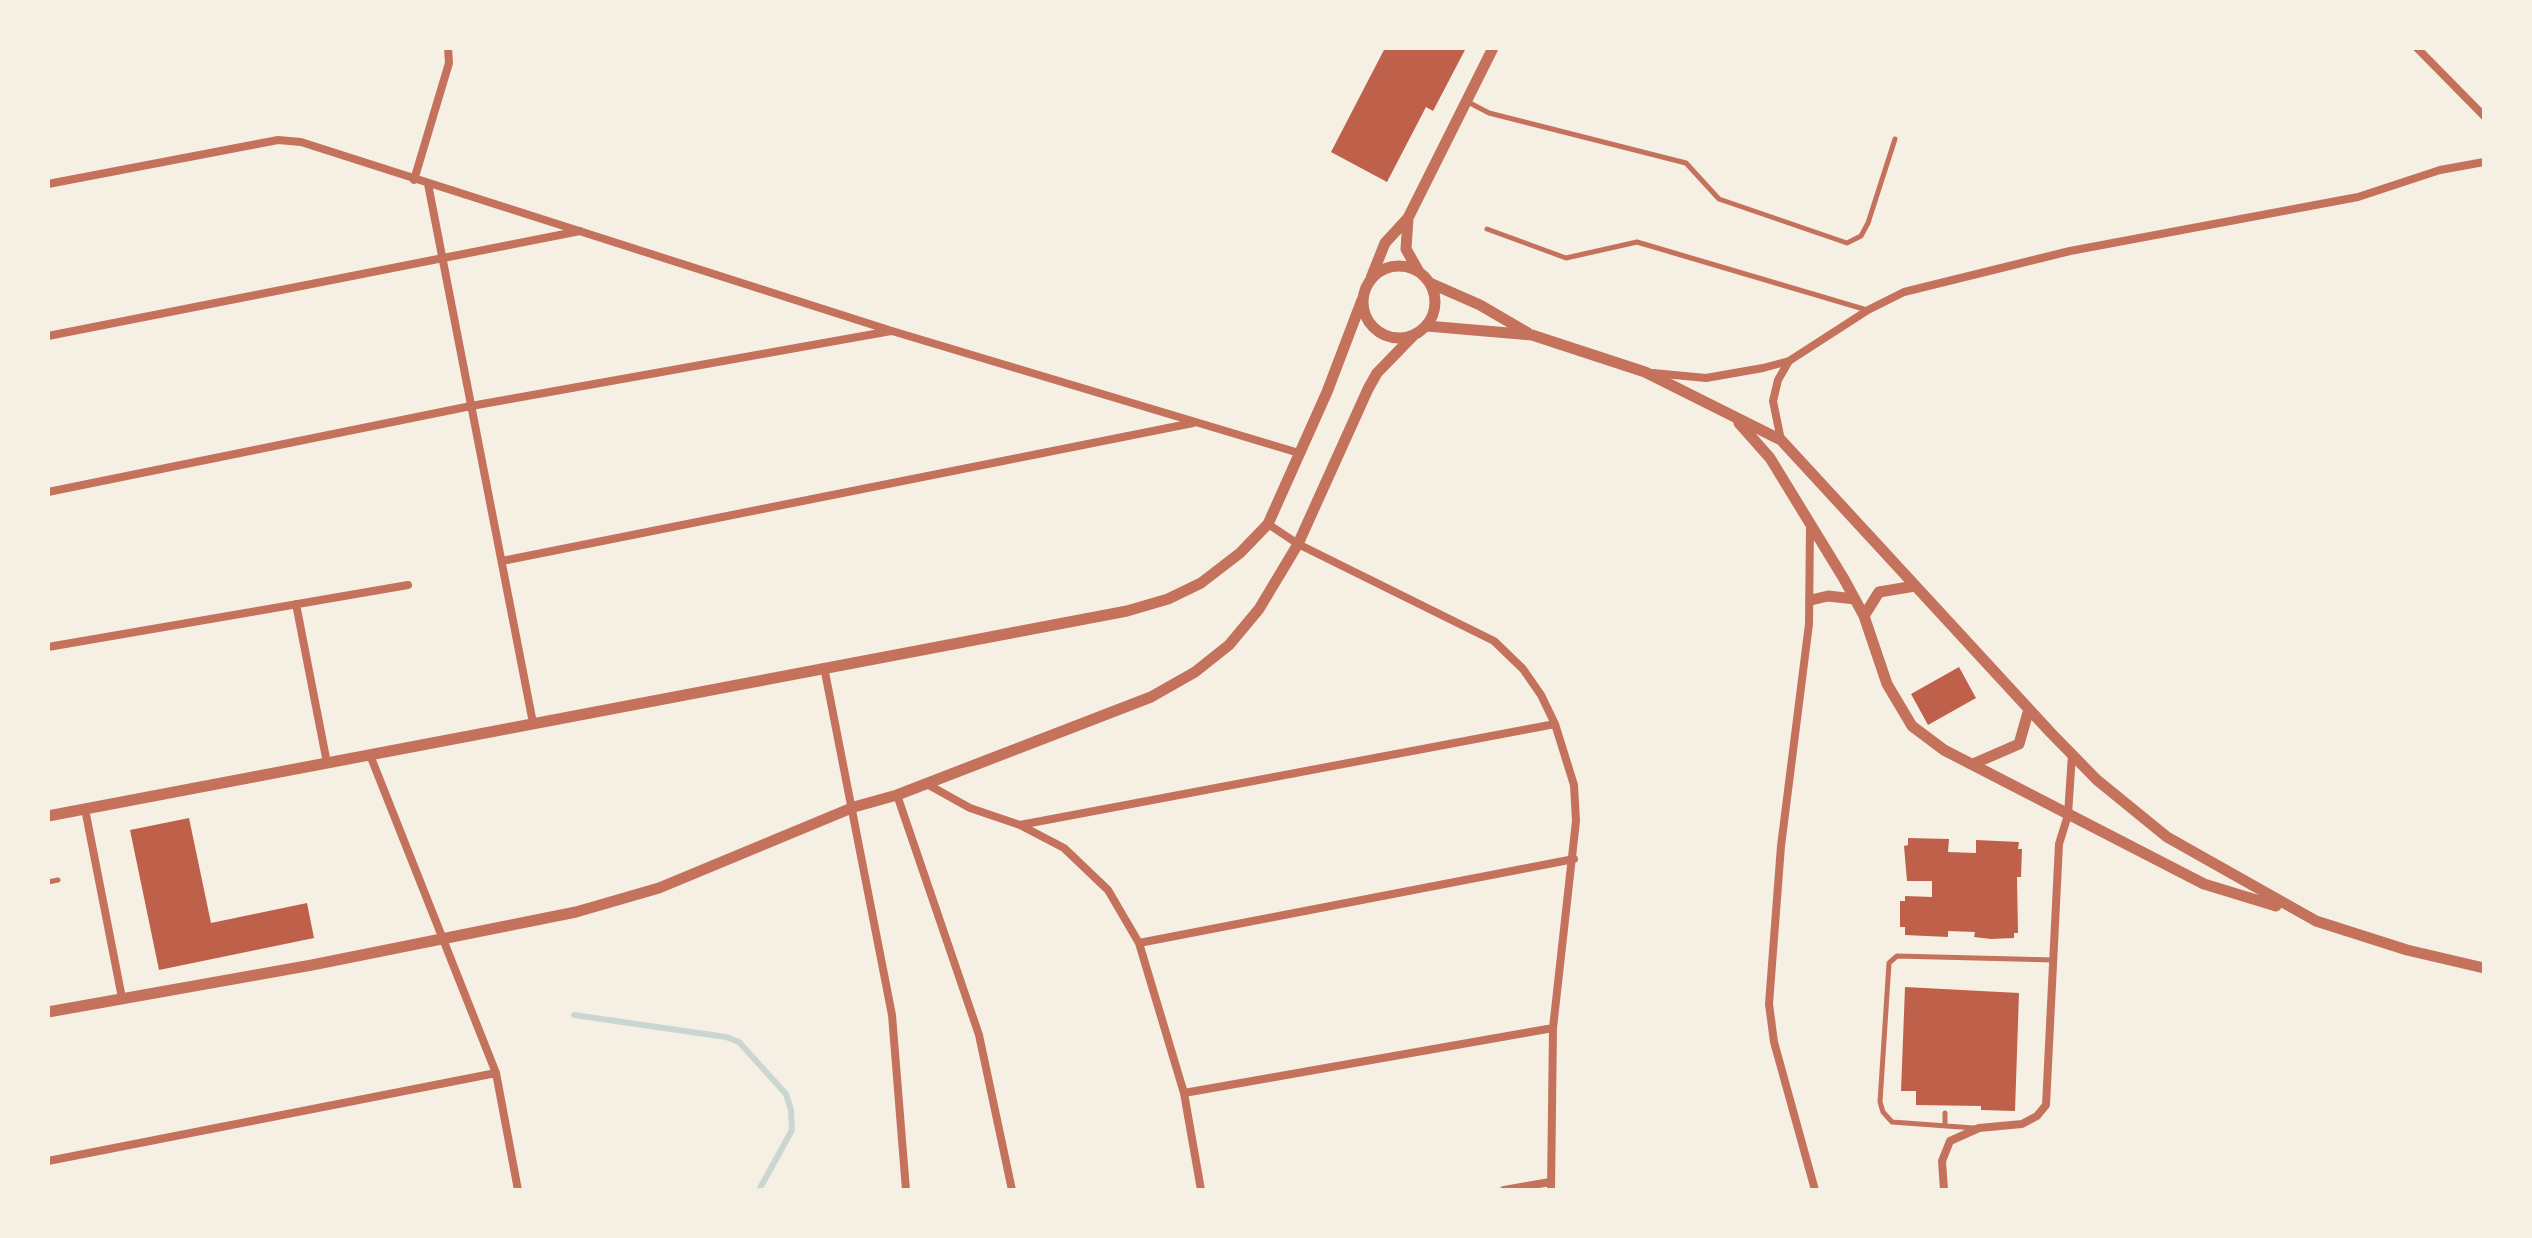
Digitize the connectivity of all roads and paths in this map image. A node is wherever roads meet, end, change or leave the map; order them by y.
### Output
1 (448, 48) edge
2 (1493, 48) edge
3 (2417, 48) edge
4 (1467, 102) junction
5 (2484, 116) edge
6 (1895, 139) dead end
7 (2484, 162) edge
8 (414, 180) junction
9 (48, 184) edge
10 (428, 184) junction
11 (1408, 218) junction
12 (1487, 229) dead end
13 (581, 231) junction
14 (443, 259) junction
15 (1419, 272) junction
16 (1369, 283) junction
17 (1430, 283) junction
18 (1362, 300) junction
19 (1868, 310) junction
20 (1427, 326) junction
21 (892, 331) junction
22 (1532, 335) junction
23 (48, 336) edge
24 (1413, 336) junction
25 (1789, 361) junction
26 (1645, 372) junction
27 (471, 406) junction
28 (1736, 420) junction
29 (1193, 423) junction
30 (1781, 440) junction
31 (1299, 453) junction
32 (48, 490) edge
33 (1810, 521) junction
34 (1268, 524) junction
35 (1298, 544) junction
36 (502, 561) junction
37 (408, 585) dead end
38 (1915, 586) junction
39 (1855, 599) junction
40 (1811, 600) junction
41 (296, 604) junction
42 (1864, 616) junction
43 (48, 647) edge
44 (824, 667) junction
45 (2029, 709) junction
46 (533, 723) junction
47 (1555, 724) junction
48 (2072, 754) junction
49 (370, 755) junction
50 (327, 763) junction
51 (1973, 764) junction
52 (925, 783) junction
53 (897, 795) junction
54 (854, 807) junction
55 (85, 809) junction
56 (2068, 815) junction
57 (48, 816) edge
58 (1020, 825) junction
59 (1574, 859) junction
60 (58, 880) dead end
61 (48, 882) edge
62 (2296, 912) junction
63 (442, 937) junction
64 (1139, 943) junction
65 (2054, 960) junction
66 (2484, 968) edge
67 (122, 998) junction
68 (48, 1012) edge
69 (1553, 1028) junction
70 (496, 1073) junction
71 (1184, 1093) junction
72 (1945, 1113) dead end
73 (1945, 1126) junction
74 (1979, 1128) junction
75 (48, 1161) edge
76 (1550, 1186) edge
77 (518, 1190) edge
78 (906, 1190) edge
79 (1012, 1190) edge
80 (1201, 1190) edge
81 (1504, 1190) edge
82 (1815, 1190) edge
83 (1944, 1190) edge

1 - 8 street
2 - 4 street
3 - 5 street
4 - 6 lane
4 - 11 street
7 - 19 street
8 - 9 street
8 - 10 street
10 - 13 street
10 - 14 street
11 - 15 street
11 - 16 street
12 - 19 lane
13 - 14 street
13 - 21 street
14 - 23 street
14 - 27 street
15 - 16 street
15 - 17 street
16 - 18 street
17 - 20 street
17 - 22 street
18 - 24 street
18 - 31 street
19 - 25 street
20 - 22 street
20 - 24 street
21 - 27 street
21 - 29 street
22 - 26 street
24 - 35 street
25 - 26 street
25 - 30 street
26 - 28 street
27 - 32 street
27 - 36 street
28 - 30 street
28 - 33 street
29 - 31 street
29 - 36 street
30 - 38 street
31 - 34 street
33 - 39 street
33 - 40 street
34 - 35 street
34 - 44 street
35 - 47 street
35 - 52 street
36 - 46 street
37 - 41 street
38 - 42 street
38 - 45 street
39 - 40 street
39 - 42 street
40 - 82 street
41 - 43 street
41 - 50 street
42 - 51 street
44 - 46 street
44 - 54 street
45 - 48 street
45 - 51 street
46 - 49 street
47 - 58 street
47 - 59 street
48 - 56 street
48 - 62 street
49 - 50 street
49 - 63 street
50 - 55 street
51 - 56 street
52 - 53 street
52 - 58 street
53 - 54 street
53 - 79 street
54 - 63 street
54 - 78 street
55 - 57 street
55 - 67 street
56 - 62 street
56 - 65 street
58 - 64 street
59 - 64 street
59 - 69 street
60 - 61 lane
62 - 66 street
63 - 67 street
63 - 70 street
64 - 71 street
65 - 73 lane
65 - 74 street
67 - 68 street
69 - 71 street
69 - 76 street
70 - 75 street
70 - 77 street
71 - 80 street
72 - 73 lane
73 - 74 lane
74 - 83 street
76 - 81 street

